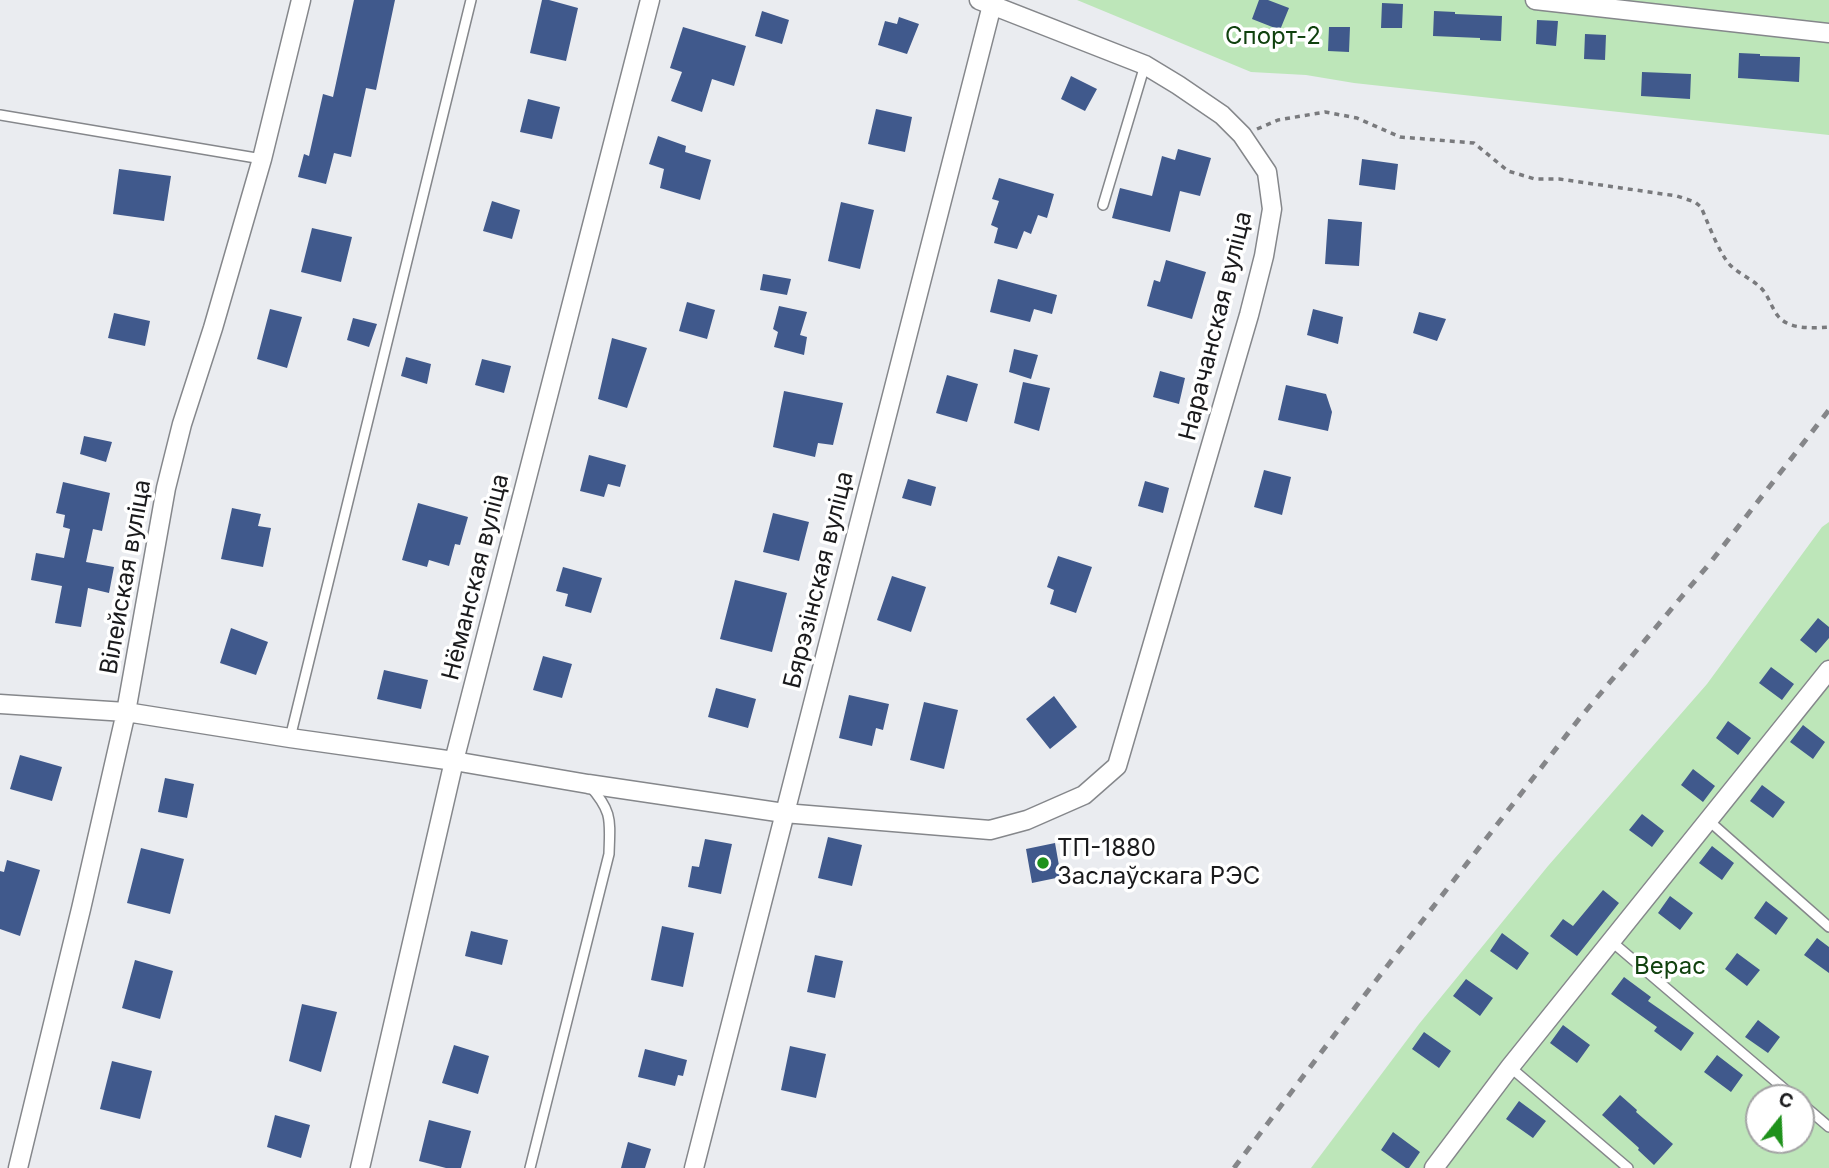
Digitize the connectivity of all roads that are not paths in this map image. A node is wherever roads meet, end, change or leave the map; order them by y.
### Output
1 (300, 0) edge
2 (471, 0) edge
3 (650, 0) edge
4 (1535, 0) edge
5 (986, 2) edge
6 (1829, 33) edge
7 (1145, 65) junction
8 (0, 114) edge
9 (262, 159) junction
10 (1103, 205) dead end
11 (1829, 670) edge
12 (0, 704) edge
13 (126, 712) junction
14 (290, 738) junction
15 (454, 761) junction
16 (587, 784) junction
17 (784, 813) junction
18 (1708, 820) junction
19 (1829, 927) edge
20 (1611, 940) junction
21 (1510, 1067) junction
22 (1780, 1084) edge
23 (1815, 1115) edge
24 (1829, 1127) edge
25 (18, 1168) edge
26 (360, 1168) edge
27 (530, 1168) edge
28 (694, 1168) edge
29 (1434, 1168) edge
30 (1628, 1168) edge

1 - 9 street, Вілейская вуліца
2 - 14 lane
3 - 15 street, Нёманская вуліца
4 - 6 street
5 - 7 street, Нарачанская вуліца
5 - 17 street, Бярэзінская вуліца
7 - 10 lane
7 - 17 street, Нарачанская вуліца
8 - 9 lane
9 - 13 street, Вілейская вуліца
11 - 18 street
12 - 13 street
13 - 14 street
13 - 25 street, Вілейская вуліца
14 - 15 street
15 - 16 street
15 - 26 street, Нёманская вуліца
16 - 17 street
16 - 27 lane
17 - 28 street, Бярэзінская вуліца
18 - 19 lane
18 - 20 street
20 - 21 street
20 - 22 lane
21 - 29 street
21 - 30 lane
23 - 24 lane

